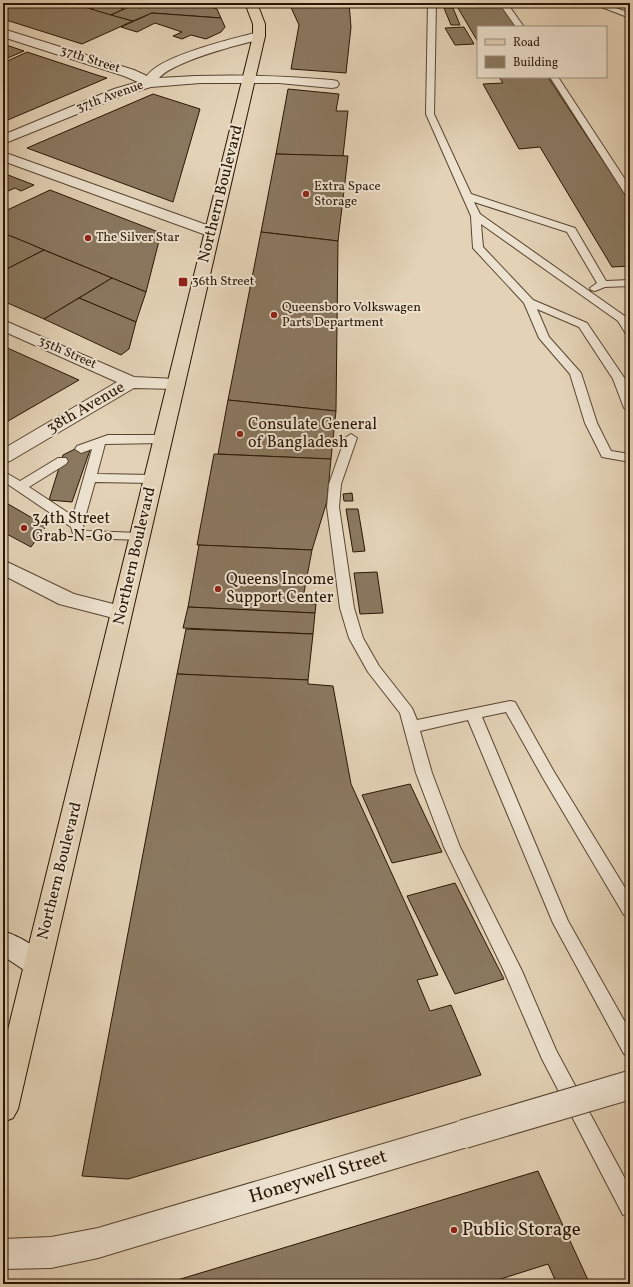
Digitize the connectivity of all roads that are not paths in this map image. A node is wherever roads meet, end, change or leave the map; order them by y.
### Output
1 (251, 3) edge
2 (432, 3) edge
3 (503, 3) edge
4 (595, 3) edge
5 (630, 16) edge
6 (519, 26) edge
7 (3, 32) edge
8 (259, 36) junction
9 (555, 78) edge
10 (249, 79) junction
11 (150, 83) junction
12 (332, 84) dead end
13 (3, 140) edge
14 (3, 156) edge
15 (630, 194) edge
16 (467, 196) junction
17 (476, 216) junction
18 (212, 232) junction
19 (630, 283) edge
20 (603, 284) junction
21 (585, 293) junction
22 (529, 302) junction
23 (3, 325) edge
24 (630, 332) edge
25 (131, 382) junction
26 (176, 384) junction
27 (630, 408) edge
28 (351, 438) dead end
29 (162, 440) junction
30 (100, 442) junction
31 (81, 449) dead end
32 (3, 457) edge
33 (630, 458) edge
34 (62, 461) dead end
35 (3, 475) edge
36 (90, 478) junction
37 (153, 479) junction
38 (21, 486) junction
39 (77, 525) junction
40 (140, 537) junction
41 (3, 567) edge
42 (121, 613) junction
43 (473, 714) junction
44 (411, 727) junction
45 (630, 910) edge
46 (3, 942) edge
47 (37, 964) junction
48 (630, 1048) edge
49 (630, 1085) edge
50 (3, 1109) edge
51 (630, 1208) edge
52 (3, 1254) edge

1 - 8 main road, Northern Boulevard
2 - 16 lane
3 - 6 lane
4 - 5 lane
7 - 11 street, 37th Street
8 - 10 main road, Northern Boulevard
8 - 11 street, 37th Avenue
9 - 15 lane
10 - 11 street
10 - 12 street
10 - 18 main road, Northern Boulevard
11 - 13 street, 37th Avenue
14 - 18 street
16 - 17 lane
16 - 20 lane
17 - 21 lane
17 - 22 lane
18 - 26 main road, Northern Boulevard
19 - 20 lane
20 - 21 lane
21 - 24 lane
22 - 27 lane
22 - 33 lane
23 - 25 street, 35th Street
25 - 26 street, 38th Avenue
25 - 32 street, 38th Avenue
26 - 29 main road, Northern Boulevard
28 - 44 lane
29 - 30 lane
29 - 37 main road, Northern Boulevard
30 - 31 lane
30 - 36 lane
34 - 38 lane
35 - 38 lane
36 - 37 lane
36 - 39 lane
37 - 40 main road, Northern Boulevard
38 - 39 lane
39 - 40 lane
40 - 42 main road, Northern Boulevard
41 - 42 street
42 - 47 main road, Northern Boulevard
43 - 44 lane
43 - 45 lane
43 - 48 lane
44 - 51 lane
46 - 47 street
47 - 50 main road, Northern Boulevard
49 - 52 street, Honeywell Street, bridge

